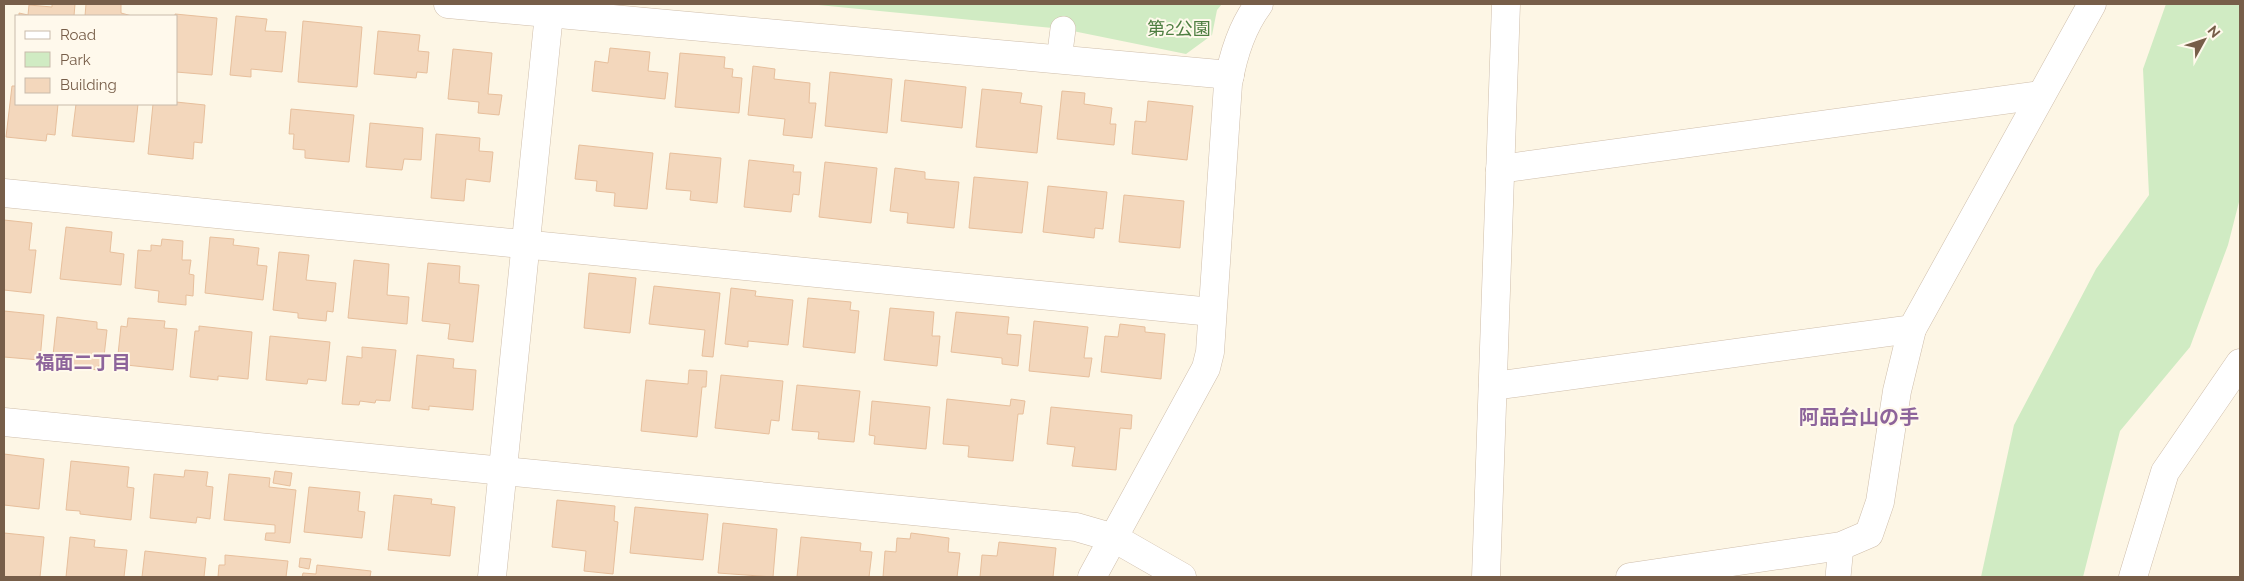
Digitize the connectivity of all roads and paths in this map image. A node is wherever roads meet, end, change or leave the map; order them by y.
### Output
1 (448, 4) edge
2 (1259, 4) edge
3 (1506, 4) edge
4 (2092, 4) edge
5 (550, 9) edge
6 (1063, 29) dead end
7 (1059, 60) junction
8 (1230, 75) junction
9 (2041, 96) junction
10 (1500, 169) junction
11 (4, 193) edge
12 (526, 244) junction
13 (1212, 312) junction
14 (1912, 329) junction
15 (2240, 363) edge
16 (1493, 386) junction
17 (4, 422) edge
18 (503, 470) junction
19 (1114, 538) junction
20 (1841, 546) junction
21 (492, 577) edge
22 (1092, 577) edge
23 (1182, 577) edge
24 (1486, 577) edge
25 (1630, 577) edge
26 (1838, 577) edge
27 (2133, 577) edge

1 - 5 street
2 - 8 street
3 - 10 street
4 - 9 street
5 - 7 street
5 - 12 street
6 - 7 street
7 - 8 street
8 - 13 street
9 - 10 street
9 - 14 street
10 - 16 street
11 - 12 street
12 - 13 street
12 - 18 street
13 - 19 street
14 - 16 street
14 - 20 street
15 - 27 street
16 - 24 street
17 - 18 street
18 - 19 street
18 - 21 street
19 - 22 street
19 - 23 street
20 - 25 street
20 - 26 street

